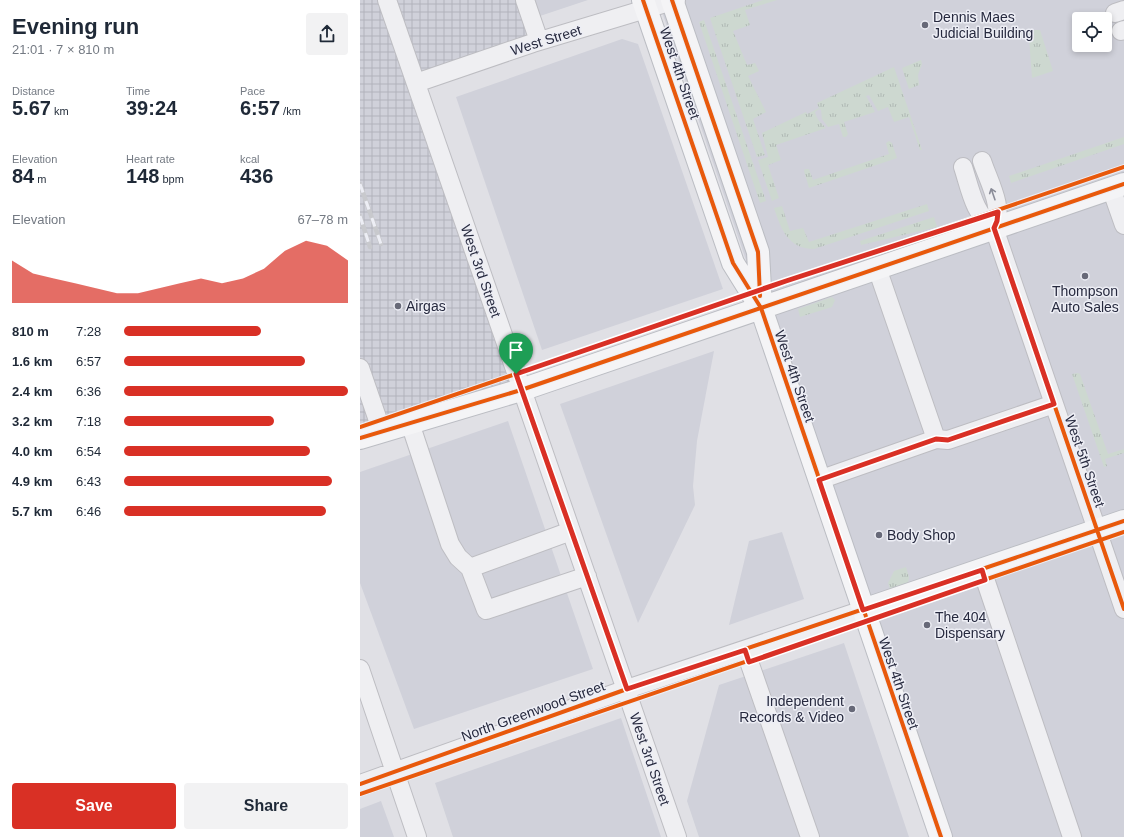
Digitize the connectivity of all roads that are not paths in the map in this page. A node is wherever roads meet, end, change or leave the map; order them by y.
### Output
1 (388, 0) edge
2 (525, 0) edge
3 (674, 0) edge
4 (645, 5) edge
5 (539, 42) junction
6 (416, 83) junction
7 (982, 161) dead end
8 (963, 167) dead end
9 (1118, 186) edge
10 (1124, 225) edge
11 (994, 228) junction
12 (877, 268) junction
13 (761, 308) junction
14 (360, 368) edge
15 (521, 390) junction
16 (1054, 404) junction
17 (410, 423) junction
18 (382, 432) junction
19 (360, 438) edge
20 (936, 439) junction
21 (819, 480) junction
22 (1124, 521) edge
23 (1097, 530) junction
24 (572, 531) junction
25 (470, 568) junction
26 (982, 570) junction
27 (587, 576) junction
28 (1124, 609) edge
29 (863, 610) junction
30 (745, 650) junction
31 (360, 669) edge
32 (627, 689) junction
33 (395, 772) junction
34 (360, 784) edge
35 (417, 837) edge
36 (677, 837) edge
37 (810, 837) edge
38 (941, 837) edge
39 (1072, 837) edge

1 - 6 street, West 3rd Street
2 - 5 street
3 - 4 street, West Street
3 - 13 main road, West 4th Street
4 - 5 street, West Street
4 - 13 main road, West 4th Street
5 - 6 street, West Street
6 - 15 street, West 3rd Street
11 -> 7 street
8 - 11 street
9 - 10 street
9 - 11 main road
11 - 12 main road
11 - 16 street, West 5th Street
12 - 13 main road
12 - 20 street
13 - 15 main road
13 - 21 main road, West 4th Street
14 - 18 street
15 - 17 main road
15 - 24 street, West 3rd Street
16 - 20 street
16 - 23 street, West 5th Street
17 - 18 main road
17 - 25 street
18 - 19 main road
20 - 21 street
21 - 29 main road, West 4th Street
22 - 23 main road, North Greenwood Street
23 - 26 main road, North Greenwood Street
23 - 28 street, West 5th Street
24 - 25 street
24 - 27 street, West 3rd Street
25 - 27 street
26 - 29 main road, North Greenwood Street
26 - 39 street
27 - 32 street, West 3rd Street
29 - 30 street, North Greenwood Street
29 - 38 main road, West 4th Street
30 - 32 street, North Greenwood Street
30 - 37 street
31 - 33 street
32 - 33 street, North Greenwood Street
32 - 36 street, West 3rd Street
33 - 34 street, North Greenwood Street
33 - 35 street

